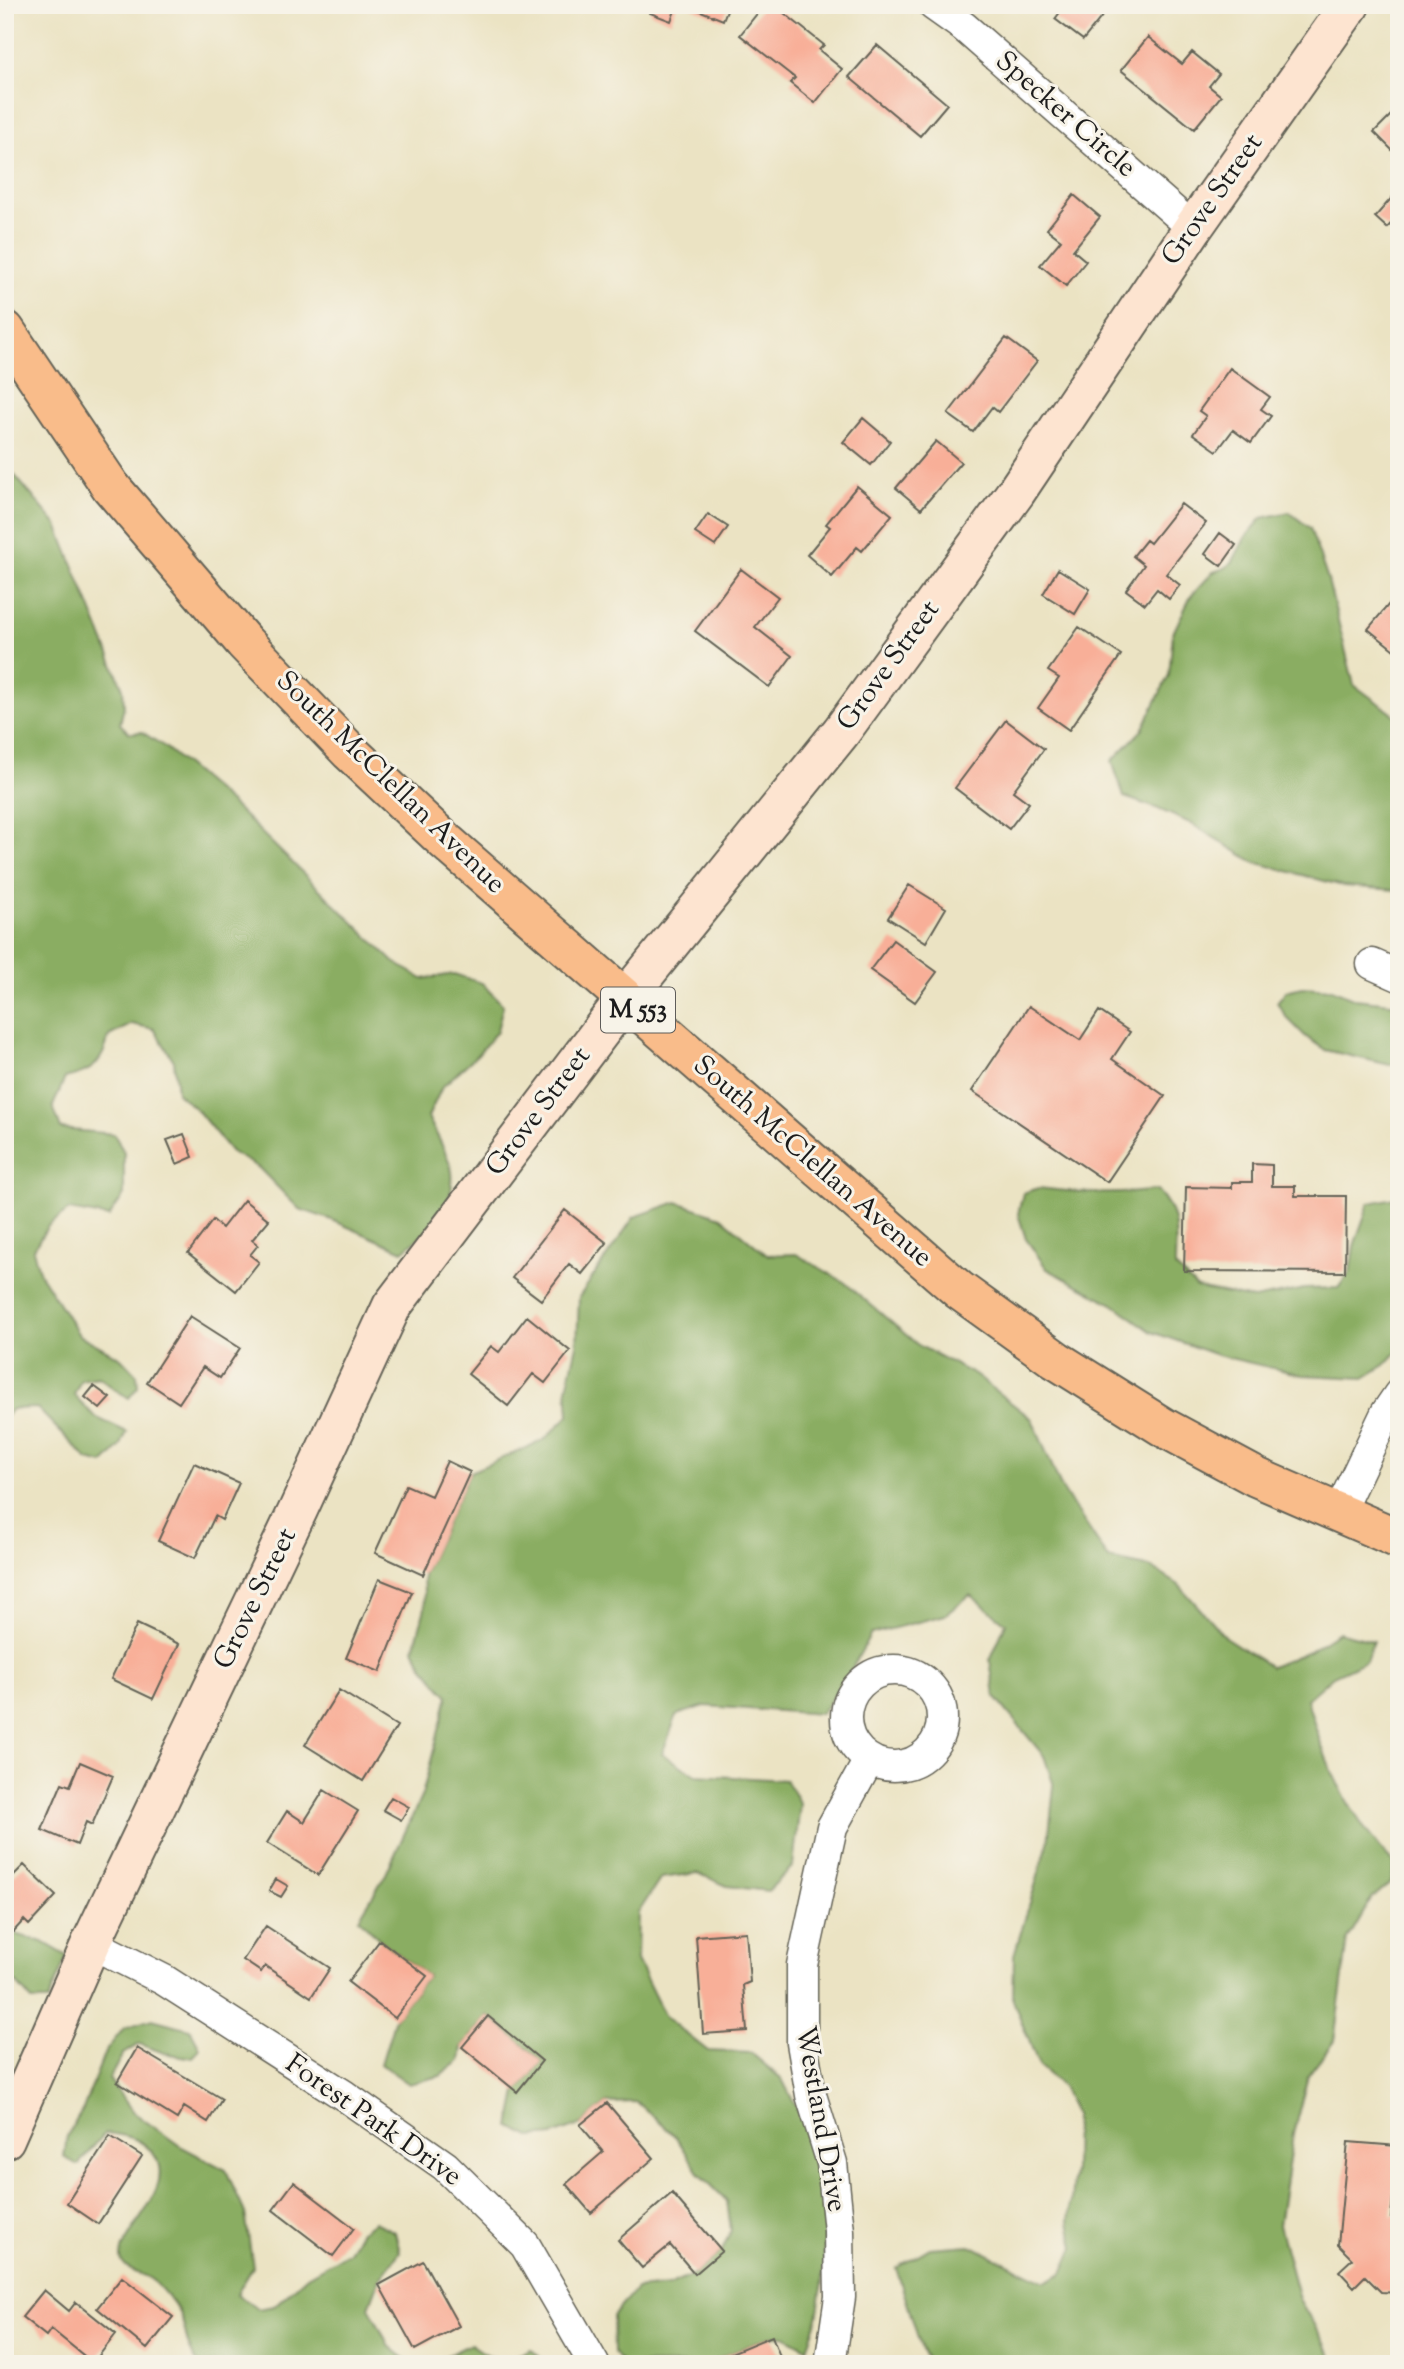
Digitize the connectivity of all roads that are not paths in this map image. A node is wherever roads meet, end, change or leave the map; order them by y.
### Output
1 (933, 5) edge
2 (1350, 5) edge
3 (1193, 228) junction
4 (5, 330) edge
5 (625, 999) junction
6 (1399, 1394) edge
7 (1338, 1514) junction
8 (1399, 1539) edge
9 (869, 1760) dead end
10 (91, 1943) junction
11 (5, 2139) edge
12 (594, 2364) edge
13 (831, 2364) edge

1 - 3 street, Specker Circle
2 - 3 main road, Grove Street
3 - 5 main road, Grove Street
4 - 5 main road, South McClellan Avenue / M 553
5 - 7 main road, South McClellan Avenue / M 553
5 - 10 main road, Grove Street
6 - 7 street
7 - 8 main road, South McClellan Avenue / M 553
9 - 13 street, Westland Drive
10 - 11 main road, Grove Street
10 - 12 street, Forest Park Drive

